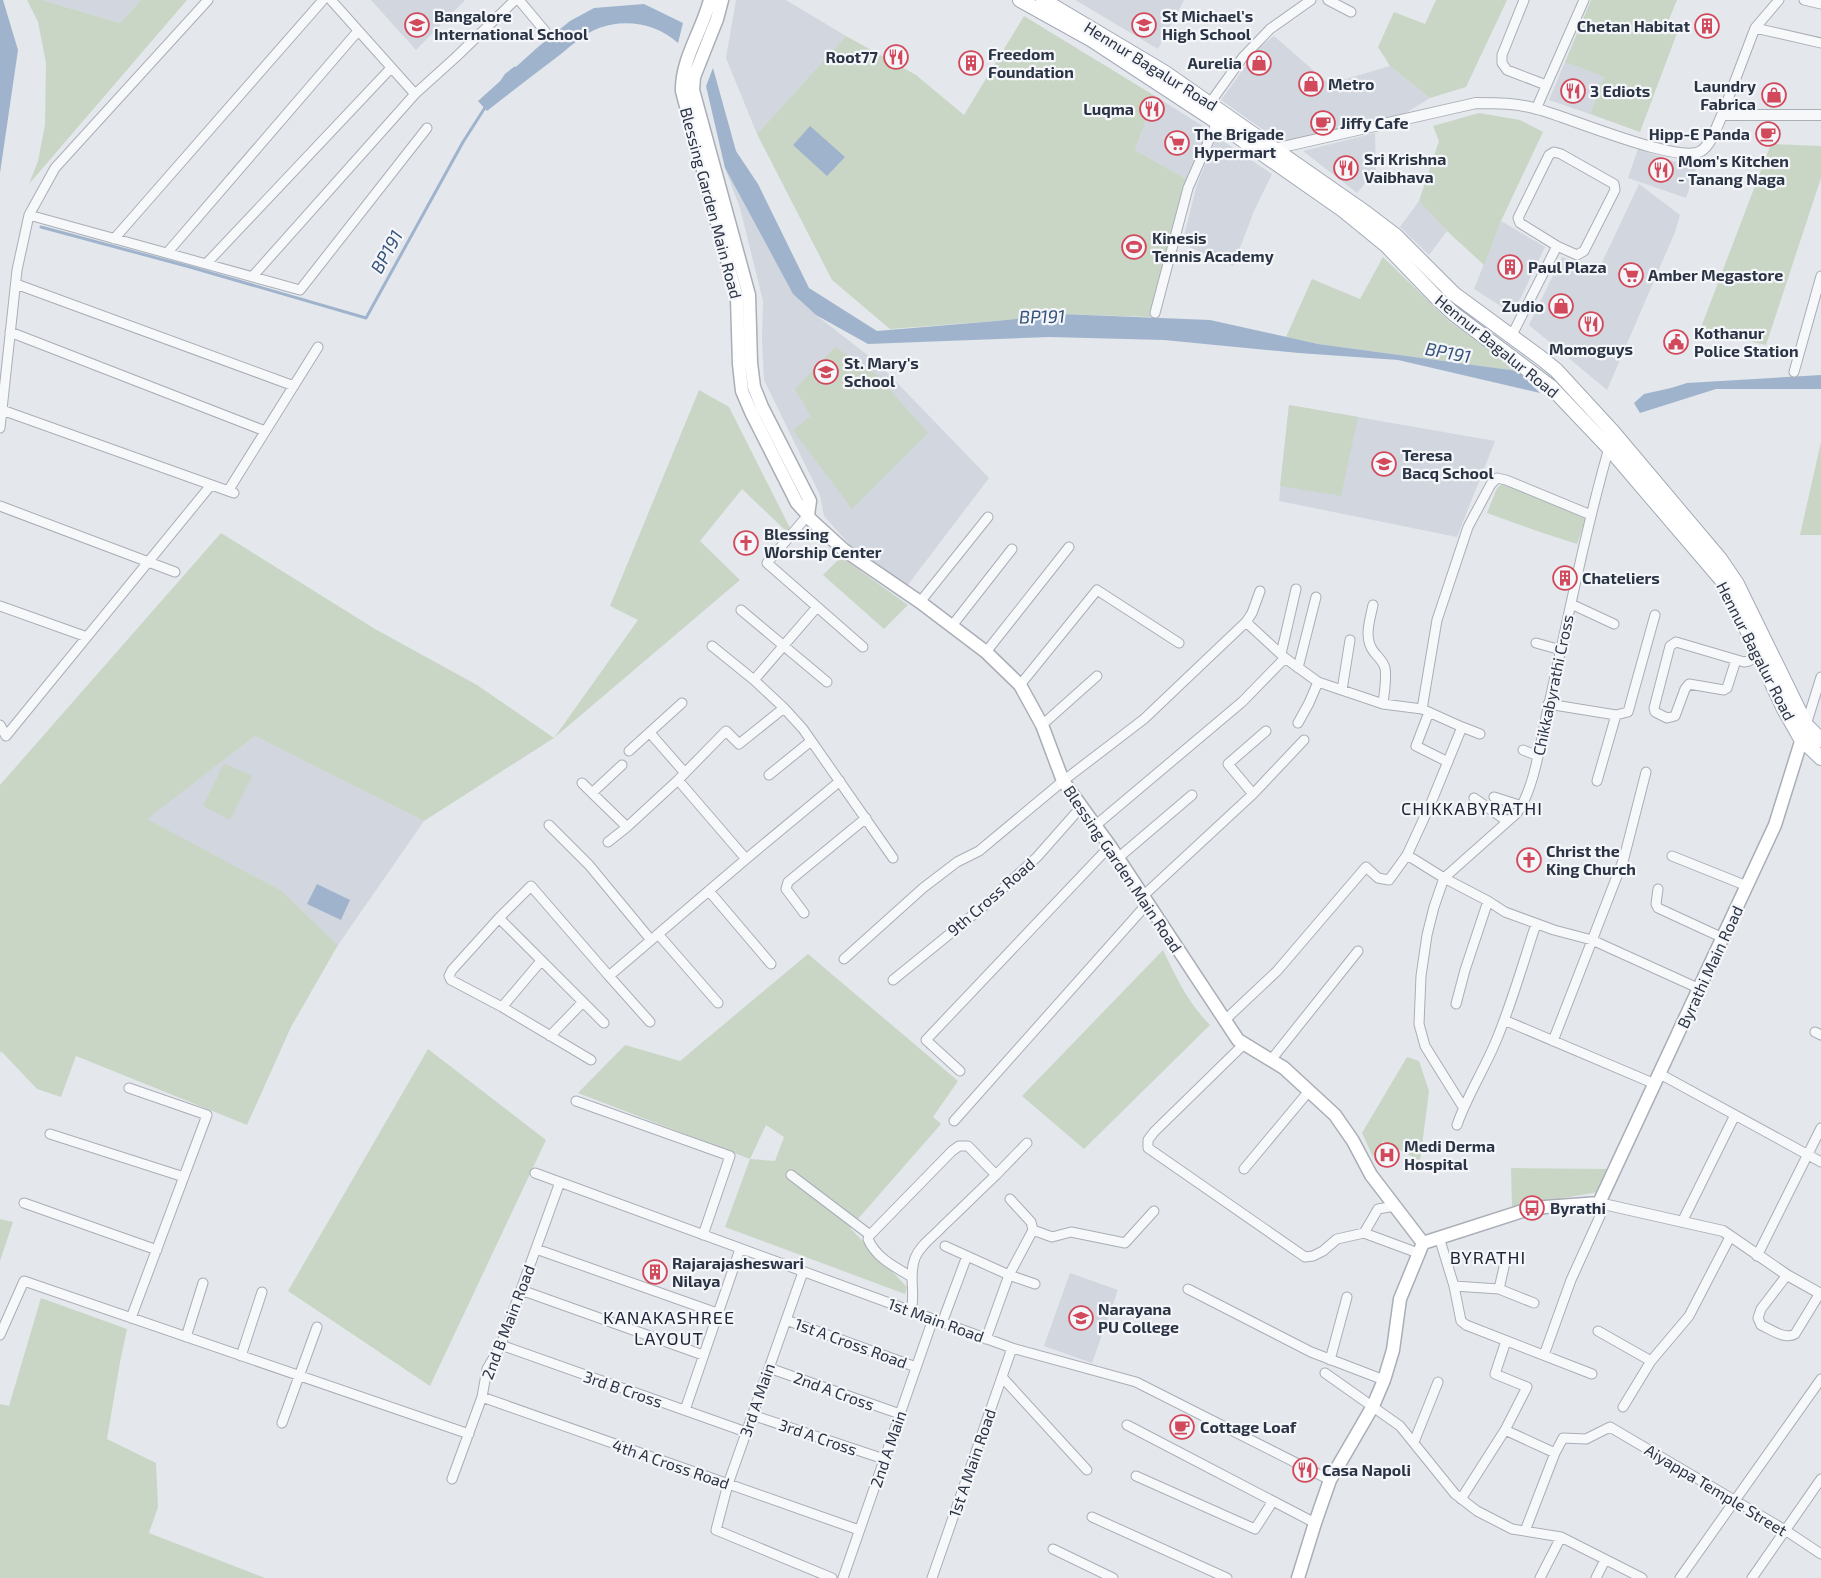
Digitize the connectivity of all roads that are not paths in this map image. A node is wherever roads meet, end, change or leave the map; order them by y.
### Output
1 (208, 0) edge
2 (323, 0) edge
3 (332, 0) edge
4 (515, 0) edge
5 (520, 0) edge
6 (710, 0) edge
7 (722, 0) edge
8 (1020, 0) edge
9 (1043, 0) edge
10 (1311, 0) edge
11 (1328, 0) edge
12 (1524, 0) edge
13 (1584, 0) edge
14 (1779, 0) edge
15 (1804, 0) edge
16 (1821, 4) edge
17 (1351, 12) dead end
18 (1755, 28) junction
19 (545, 31) dead end
20 (358, 32) junction
21 (1821, 43) edge
22 (391, 68) junction
23 (1546, 85) junction
24 (415, 94) junction
25 (1210, 103) junction
26 (1536, 109) junction
27 (1722, 115) junction
28 (1821, 115) edge
29 (1217, 122) junction
30 (427, 128) dead end
31 (1268, 150) junction
32 (29, 215) junction
33 (114, 239) junction
34 (1557, 246) junction
35 (166, 253) junction
36 (206, 264) junction
37 (1821, 276) edge
38 (252, 277) junction
39 (16, 284) junction
40 (1155, 314) dead end
41 (10, 332) junction
42 (1511, 337) junction
43 (318, 347) dead end
44 (1794, 372) dead end
45 (294, 386) junction
46 (2, 410) junction
47 (0, 428) edge
48 (265, 431) junction
49 (1613, 432) junction
50 (1609, 448) junction
51 (212, 486) junction
52 (0, 506) edge
53 (808, 514) junction
54 (1591, 515) junction
55 (988, 517) dead end
56 (1069, 547) dead end
57 (1012, 549) dead end
58 (149, 562) junction
59 (174, 572) dead end
60 (1296, 589) dead end
61 (1260, 590) dead end
62 (1316, 597) dead end
63 (920, 602) junction
64 (1571, 604) junction
65 (0, 606) edge
66 (1373, 606) dead end
67 (817, 607) junction
68 (742, 610) dead end
69 (1655, 615) dead end
70 (1246, 622) junction
71 (1614, 624) dead end
72 (951, 627) junction
73 (87, 637) junction
74 (1350, 640) dead end
75 (1179, 643) dead end
76 (1536, 643) dead end
77 (783, 645) junction
78 (712, 646) dead end
79 (863, 647) dead end
80 (1561, 650) junction
81 (1763, 651) junction
82 (986, 652) junction
83 (1283, 656) junction
84 (1736, 660) junction
85 (1298, 668) junction
86 (1097, 676) dead end
87 (1821, 677) edge
88 (754, 680) junction
89 (827, 682) dead end
90 (1318, 682) junction
91 (1020, 686) junction
92 (1342, 690) junction
93 (682, 703) dead end
94 (1383, 704) junction
95 (1548, 704) junction
96 (784, 708) junction
97 (1425, 710) junction
98 (1616, 715) junction
99 (1298, 723) dead end
100 (0, 725) edge
101 (1042, 725) junction
102 (1806, 725) junction
103 (1462, 727) junction
104 (1266, 731) dead end
105 (650, 733) junction
106 (1480, 734) dead end
107 (1304, 740) dead end
108 (1801, 740) junction
109 (1821, 740) edge
110 (812, 741) junction
111 (1523, 750) dead end
112 (630, 751) dead end
113 (1538, 756) junction
114 (1821, 758) edge
115 (1448, 762) junction
116 (622, 765) dead end
117 (1646, 772) dead end
118 (768, 775) dead end
119 (682, 776) junction
120 (1063, 780) junction
121 (840, 781) junction
122 (1597, 781) dead end
123 (582, 783) dead end
124 (592, 793) junction
125 (1253, 794) junction
126 (1192, 795) dead end
127 (1494, 797) dead end
128 (1474, 798) dead end
129 (1082, 806) junction
130 (1522, 806) junction
131 (866, 818) junction
132 (1507, 820) junction
133 (549, 825) dead end
134 (1096, 825) junction
135 (627, 827) junction
136 (608, 842) dead end
137 (1110, 846) junction
138 (1407, 855) junction
139 (1672, 856) dead end
140 (746, 858) junction
141 (893, 858) dead end
142 (1118, 858) junction
143 (1444, 878) junction
144 (1747, 886) junction
145 (1658, 889) dead end
146 (709, 891) junction
147 (1145, 900) junction
148 (1488, 901) junction
149 (804, 913) dead end
150 (499, 918) junction
151 (1536, 924) junction
152 (655, 937) junction
153 (1723, 938) junction
154 (1592, 940) junction
155 (1358, 951) dead end
156 (844, 959) dead end
157 (541, 961) junction
158 (771, 964) dead end
159 (609, 976) junction
160 (893, 980) dead end
161 (1700, 988) junction
162 (583, 1002) junction
163 (718, 1003) dead end
164 (1456, 1004) dead end
165 (502, 1007) junction
166 (1225, 1020) junction
167 (1504, 1020) junction
168 (650, 1022) dead end
169 (604, 1023) dead end
170 (550, 1036) junction
171 (1553, 1041) junction
172 (1244, 1044) junction
173 (591, 1060) dead end
174 (1271, 1060) junction
175 (960, 1071) dead end
176 (1657, 1079) junction
177 (129, 1088) dead end
178 (1309, 1091) junction
179 (576, 1101) dead end
180 (1463, 1107) junction
181 (1735, 1115) junction
182 (954, 1121) dead end
183 (1457, 1125) dead end
184 (1821, 1128) edge
185 (50, 1134) dead end
186 (1026, 1143) dead end
187 (1808, 1155) junction
188 (1821, 1162) edge
189 (1244, 1169) dead end
190 (535, 1173) dead end
191 (790, 1175) dead end
192 (996, 1175) junction
193 (184, 1177) junction
194 (560, 1182) junction
195 (1010, 1199) dead end
196 (24, 1203) dead end
197 (1599, 1203) junction
198 (1395, 1206) junction
199 (1154, 1210) dead end
200 (1682, 1222) junction
201 (1033, 1230) junction
202 (1364, 1233) junction
203 (703, 1235) junction
204 (870, 1236) junction
205 (1439, 1237) junction
206 (1730, 1237) junction
207 (945, 1246) dead end
208 (1420, 1248) junction
209 (536, 1249) junction
210 (740, 1249) junction
211 (157, 1250) junction
212 (967, 1256) junction
213 (1758, 1256) junction
214 (1506, 1258) dead end
215 (803, 1272) junction
216 (1009, 1275) junction
217 (1787, 1275) junction
218 (912, 1277) junction
219 (203, 1283) dead end
220 (1036, 1284) dead end
221 (1454, 1286) junction
222 (1188, 1289) dead end
223 (1499, 1289) junction
224 (521, 1290) junction
225 (262, 1292) dead end
226 (1821, 1293) edge
227 (1347, 1296) dead end
228 (1534, 1303) dead end
229 (911, 1311) junction
230 (718, 1313) junction
231 (131, 1318) junction
232 (933, 1319) junction
233 (786, 1320) junction
234 (942, 1323) junction
235 (317, 1328) dead end
236 (1598, 1331) dead end
237 (0, 1335) edge
238 (186, 1337) junction
239 (986, 1339) junction
240 (1506, 1341) junction
241 (501, 1345) junction
242 (1012, 1348) junction
243 (703, 1355) junction
244 (1544, 1355) junction
245 (241, 1356) junction
246 (1330, 1360) junction
247 (1651, 1361) junction
248 (916, 1367) junction
249 (769, 1368) junction
250 (1325, 1373) dead end
251 (1592, 1374) dead end
252 (299, 1376) junction
253 (1002, 1377) junction
254 (1821, 1379) edge
255 (1384, 1380) junction
256 (1438, 1382) dead end
257 (482, 1397) junction
258 (1374, 1406) junction
259 (1623, 1407) dead end
260 (685, 1410) junction
261 (900, 1414) junction
262 (752, 1415) junction
263 (282, 1423) dead end
264 (1127, 1425) dead end
265 (1505, 1430) junction
266 (746, 1432) junction
267 (469, 1434) junction
268 (1414, 1442) junction
269 (1555, 1453) junction
270 (884, 1459) junction
271 (1087, 1470) dead end
272 (1136, 1476) dead end
273 (452, 1479) dead end
274 (1821, 1479) edge
275 (1330, 1480) junction
276 (728, 1484) junction
277 (1461, 1499) junction
278 (1273, 1501) junction
279 (1735, 1502) junction
280 (1092, 1517) dead end
281 (1315, 1522) junction
282 (859, 1530) junction
283 (1785, 1530) junction
284 (1525, 1531) junction
285 (1561, 1537) junction
286 (1053, 1549) dead end
287 (1821, 1554) edge
288 (1605, 1560) junction
289 (832, 1578) edge
290 (843, 1578) edge
291 (933, 1578) edge
292 (1113, 1578) edge
293 (1227, 1578) edge
294 (1298, 1578) edge
295 (1540, 1578) edge
296 (1596, 1578) edge
297 (1642, 1578) edge
298 (1680, 1578) edge
299 (1752, 1578) edge

1 - 32 street
2 - 33 street
3 - 20 street
4 - 24 street
5 - 19 street
6 - 53 main road, Blessing Garden Main Road
7 - 53 main road, Blessing Garden Main Road
8 - 29 main road, Hennur Bagalur Road
9 - 25 main road, Hennur Bagalur Road
10 - 25 street
11 - 17 street
12 - 23 street
13 - 23 street
14 - 18 street
15 - 16 street
18 - 21 street
18 - 27 street
20 - 22 street
20 - 35 street
22 - 24 street
22 - 36 street
23 - 26 street
24 - 38 street
25 - 31 main road, Hennur Bagalur Road
26 - 27 street
26 - 31 street
27 - 28 street
29 - 31 main road, Hennur Bagalur Road
29 - 40 street
30 - 38 street
31 - 42 main road, Hennur Bagalur Road
31 - 50 main road, Hennur Bagalur Road
32 - 33 street
32 - 39 street
33 - 35 street
34 - 34 street
34 - 42 street
35 - 36 street
36 - 38 street
37 - 44 street
39 - 41 street
39 - 45 street
41 - 46 street
41 - 48 street
42 - 49 main road, Hennur Bagalur Road
43 - 45 street
45 - 48 street
46 - 47 street
46 - 51 street
48 - 51 street
49 - 50 street, Chikkabyrathi Cross
49 - 81 main road, Hennur Bagalur Road
50 - 54 street, Chikkabyrathi Cross
50 - 81 main road, Hennur Bagalur Road
51 - 58 street
52 - 58 street
53 - 63 main road, Blessing Garden Main Road
53 - 67 street
54 - 64 street, Chikkabyrathi Cross
54 - 97 street
55 - 63 street
56 - 82 street
57 - 72 street
58 - 59 street
58 - 73 street
60 - 83 street
61 - 70 street
62 - 85 street
63 - 72 main road, Blessing Garden Main Road
64 - 71 street
64 - 80 street, Chikkabyrathi Cross
65 - 73 street
66 - 94 street
67 - 77 street
67 - 79 street
68 - 77 street
69 - 98 street
70 - 83 street
70 - 120 street
72 - 82 main road, Blessing Garden Main Road
73 - 100 street
74 - 92 street
75 - 91 street
76 - 80 street
77 - 88 street
77 - 89 street
78 - 88 street
80 - 95 street, Chikkabyrathi Cross
81 - 84 street
81 - 102 main road, Hennur Bagalur Road
81 - 108 main road, Hennur Bagalur Road
82 - 91 main road, Blessing Garden Main Road
83 - 85 street
83 - 134 street
84 - 84 street
85 - 90 street
86 - 101 street
87 - 102 street
88 - 96 street
90 - 92 street
90 - 99 street
91 - 101 main road, Blessing Garden Main Road
92 - 94 street
93 - 105 street
94 - 97 street
95 - 98 street
95 - 113 street, Chikkabyrathi Cross
96 - 110 street
96 - 119 street
97 - 103 street
97 - 115 street
98 - 122 street
101 - 120 main road, Blessing Garden Main Road
102 - 108 main road, Byrathi Main Road
102 - 109 main road, Hennur Bagalur Road
103 - 106 street
103 - 115 street
104 - 125 street
105 - 112 street
105 - 119 street
107 - 125 street
108 - 114 main road, Hennur Bagalur Road
108 - 144 main road, Byrathi Main Road
110 - 118 street
110 - 121 street
111 - 113 street
113 - 130 street, Chikkabyrathi Cross
115 - 138 street
116 - 124 street
117 - 154 street
119 - 135 street
119 - 140 street
120 - 129 main road, Blessing Garden Main Road
120 - 156 street
121 - 131 street
121 - 140 street
123 - 124 street
124 - 135 street
125 - 147 street
126 - 142 street
127 - 130 street
128 - 132 street
129 - 134 main road, Blessing Garden Main Road
129 - 160 street, 9th Cross Road
130 - 132 street, Chikkabyrathi Cross
131 - 141 street
131 - 149 street
132 - 143 street, Chikkabyrathi Cross
133 - 152 street
134 - 137 main road, Blessing Garden Main Road
135 - 136 street
137 - 142 main road, Blessing Garden Main Road
137 - 175 street
138 - 143 street
138 - 166 street
139 - 144 street
140 - 146 street
142 - 147 main road, Blessing Garden Main Road
143 - 148 street
143 - 180 street
144 - 153 main road, Byrathi Main Road
145 - 153 street
146 - 152 street
146 - 158 street
147 - 166 main road, Blessing Garden Main Road
147 - 182 street
148 - 151 street
148 - 164 street
150 - 157 street
150 - 159 street
150 - 165 street
151 - 154 street
151 - 167 street
152 - 159 street
152 - 163 street
153 - 161 main road, Byrathi Main Road
154 - 161 street
154 - 171 street
155 - 174 street
157 - 162 street
157 - 165 street
159 - 168 street
161 - 176 main road, Byrathi Main Road
162 - 169 street
162 - 170 street
165 - 170 street
166 - 172 main road, Blessing Garden Main Road
167 - 171 street
167 - 180 street
170 - 173 street
171 - 176 street
172 - 174 main road, Blessing Garden Main Road
172 - 202 street
174 - 178 main road, Blessing Garden Main Road
176 - 181 street
176 - 197 main road, Byrathi Main Road
177 - 193 street
178 - 189 street
178 - 198 main road, Blessing Garden Main Road
179 - 203 street
180 - 183 street
181 - 187 street
181 - 200 street
184 - 187 street
185 - 193 street
186 - 192 street
187 - 188 street
187 - 213 street
190 - 194 street, 1st Main Road
191 - 204 street
192 - 204 street
192 - 218 street
193 - 211 street
194 - 203 street, 1st Main Road
194 - 209 street, 2nd B Main Road
195 - 201 street
196 - 211 street
197 - 200 street
197 - 205 main road
197 - 244 street
198 - 202 street
198 - 208 main road, Blessing Garden Main Road
199 - 201 street
200 - 206 street
201 - 216 street
202 - 208 street
203 - 210 street, 1st Main Road
204 - 218 street
205 - 208 main road
205 - 221 street
206 - 213 street
206 - 247 street
207 - 212 street
208 - 255 main road
209 - 224 street, 2nd B Main Road
209 - 230 street
210 - 215 street, 1st Main Road
210 - 230 street
211 - 231 street
212 - 216 street
212 - 234 street
213 - 217 street
214 - 223 street
215 - 229 street, 1st Main Road
215 - 233 street, 3rd A Main
216 - 220 street
216 - 239 street
217 - 226 street
217 - 226 street
218 - 229 street
219 - 238 street
221 - 223 street
221 - 240 street
222 - 246 street
223 - 228 street
224 - 241 street, 2nd B Main Road
224 - 243 street
225 - 245 street
227 - 246 street
229 - 232 street, 1st Main Road
230 - 243 street
231 - 237 street
231 - 238 street
232 - 234 street, 1st Main Road
232 - 248 street, 2nd A Main
233 - 248 street, 1st A Cross Road
233 - 249 street, 3rd A Main
234 - 239 street, 1st Main Road
235 - 252 street
236 - 247 street
238 - 245 street
239 - 242 street, 1st Main Road
240 - 244 street
240 - 265 street
241 - 257 street, 2nd B Main Road
241 - 260 street, 3rd B Cross
242 - 253 street, 1st A Main Road
242 - 275 street, 1st Main Road
243 - 260 street
244 - 251 street
245 - 252 street
246 - 255 street
247 - 259 street
248 - 261 street, 2nd A Main
249 - 261 street, 2nd A Cross
249 - 262 street, 3rd A Main
250 - 258 street
252 - 263 street
252 - 267 street
253 - 271 street
253 - 291 street, 1st A Main Road
254 - 279 street
255 - 258 main road
256 - 268 street
257 - 267 street, 2nd B Main Road
257 - 276 street, 4th A Cross Road
258 - 268 street
258 - 275 main road
260 - 266 street, 3rd B Cross
261 - 270 street, 2nd A Main
262 - 266 street, 3rd A Main
262 - 270 street, 3rd A Cross
264 - 278 street
265 - 269 street
265 - 277 street
266 - 276 street, 3rd A Main
267 - 273 street, 2nd B Main Road
268 - 277 street
269 - 279 street, Aiyappa Temple Street
269 - 284 street
270 - 282 street, 2nd A Main
272 - 278 street
274 - 283 street
275 - 281 main road
276 - 282 street, 4th A Cross Road
276 - 289 street, 3rd A Main
277 - 284 street
278 - 281 street
279 - 283 street, Aiyappa Temple Street
279 - 298 street
280 - 293 street
281 - 294 main road
282 - 290 street, 2nd A Main
283 - 287 street, Aiyappa Temple Street
283 - 299 street
284 - 285 street
285 - 288 street
285 - 295 street
286 - 292 street
288 - 296 street
288 - 297 street

